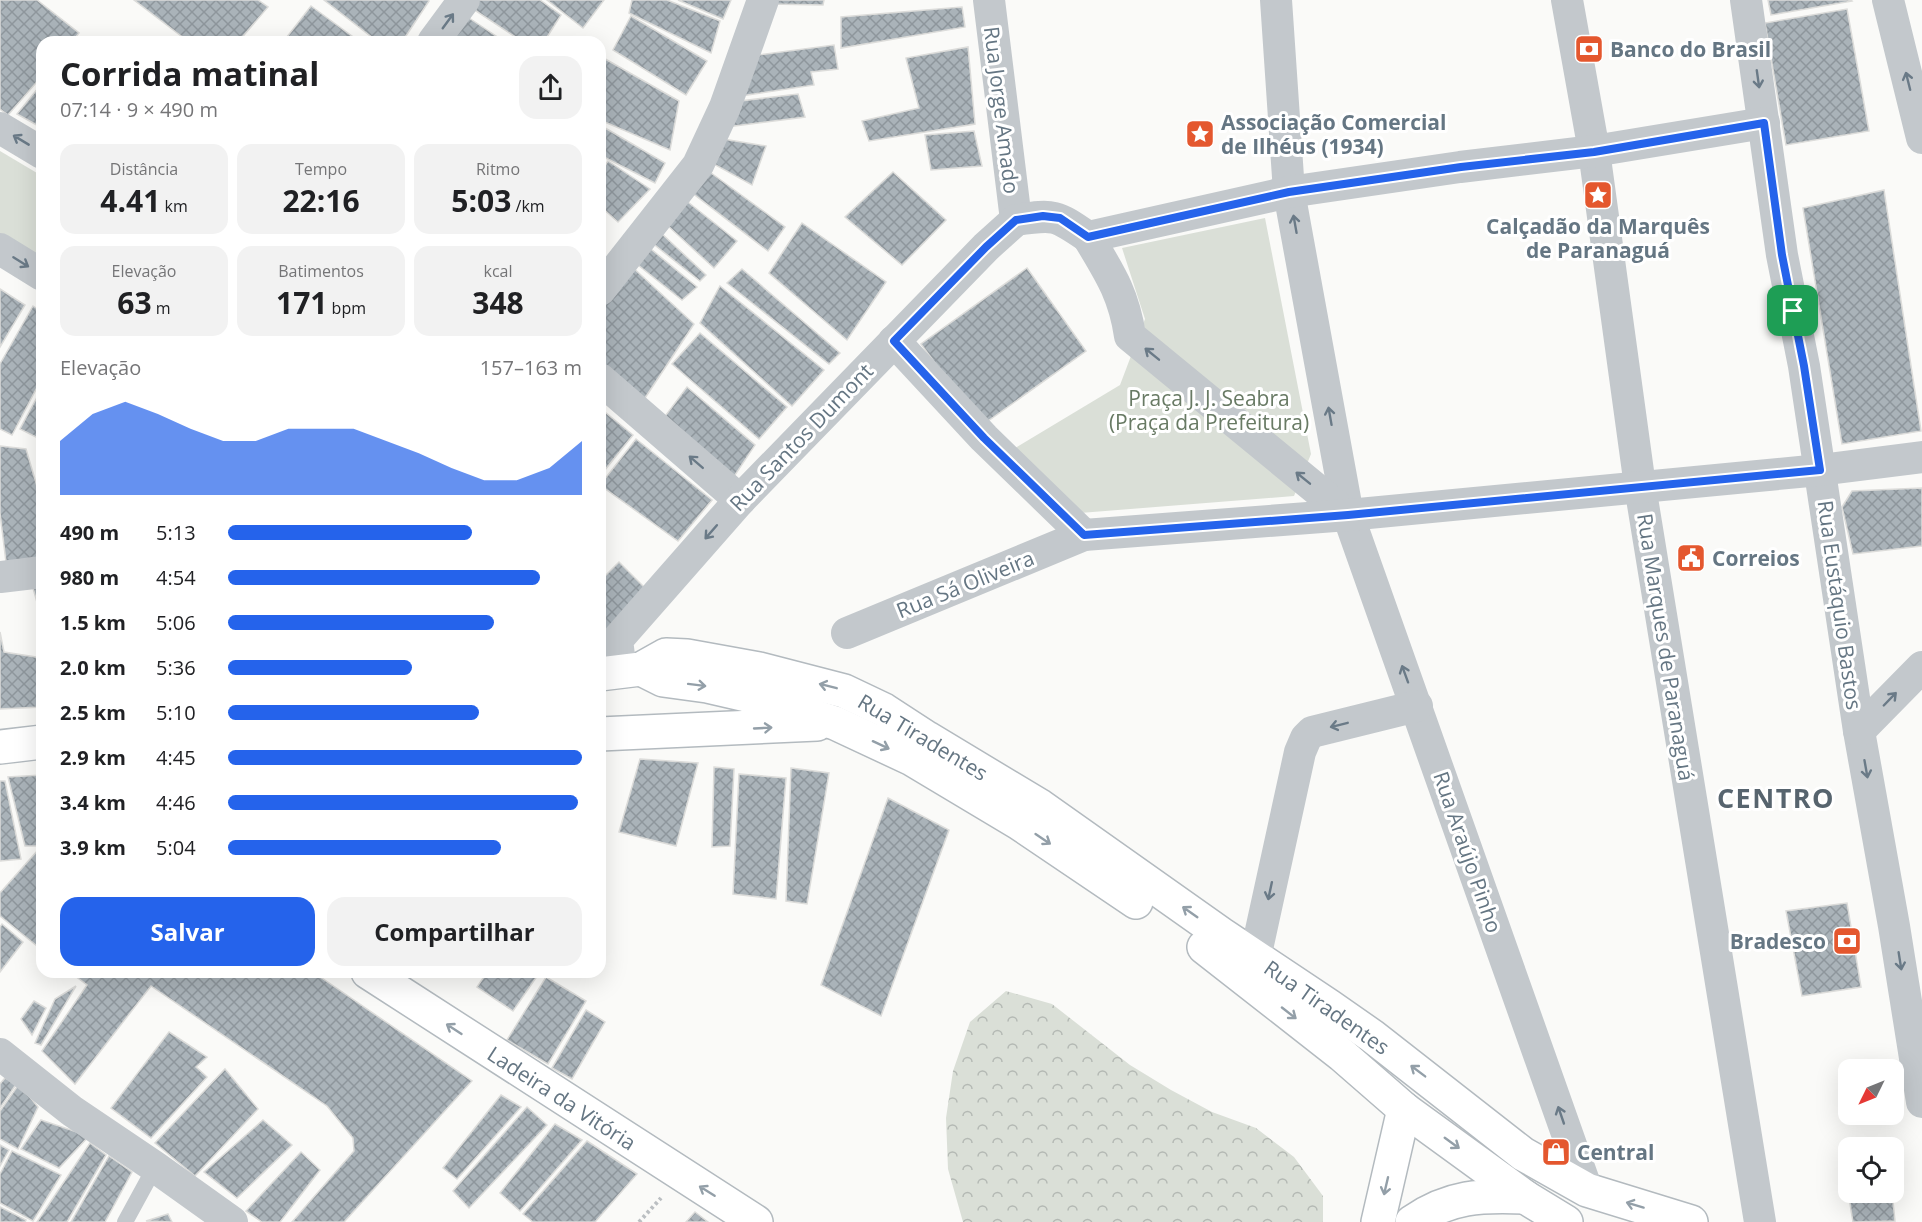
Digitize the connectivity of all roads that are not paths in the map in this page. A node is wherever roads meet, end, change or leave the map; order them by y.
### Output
1 (464, 0) edge
2 (763, 0) edge
3 (989, 0) edge
4 (1276, 0) edge
5 (1568, 0) edge
6 (1746, 0) edge
7 (1888, 0) edge
8 (437, 36) edge
9 (1764, 123) junction
10 (0, 128) edge
11 (1922, 138) edge
12 (36, 149) edge
13 (1594, 152) junction
14 (1289, 192) junction
15 (1016, 220) junction
16 (1088, 237) junction
17 (0, 249) edge
18 (36, 271) edge
19 (606, 282) edge
20 (894, 341) junction
21 (606, 384) edge
22 (1922, 457) edge
23 (1820, 470) junction
24 (1640, 486) junction
25 (740, 500) junction
26 (1348, 515) junction
27 (1084, 535) junction
28 (36, 573) edge
29 (0, 578) edge
30 (847, 633) dead end
31 (1922, 667) edge
32 (621, 671) edge
33 (1417, 706) junction
34 (835, 723) junction
35 (1859, 731) junction
36 (606, 734) edge
37 (36, 743) edge
38 (0, 747) edge
39 (1000, 797) junction
40 (1249, 967) junction
41 (377, 978) edge
42 (0, 1054) edge
43 (1455, 1099) junction
44 (1922, 1102) edge
45 (1404, 1109) junction
46 (155, 1167) junction
47 (1587, 1190) junction
48 (1525, 1197) junction
49 (125, 1222) edge
50 (232, 1222) edge
51 (756, 1222) edge
52 (1378, 1222) edge
53 (1412, 1222) edge
54 (1566, 1222) edge
55 (1691, 1222) edge
56 (1760, 1222) edge

8 -> 1 street
2 - 19 street
3 - 15 street, Rua Jorge Amado
4 - 14 street, Rua Araújo Pinho
5 - 13 street, Rua Marques de Paranaguá
6 -> 9 street, Rua Eustáquio Bastos
11 -> 7 street
9 - 13 street
9 - 23 street, Rua Eustáquio Bastos
12 -> 10 street
13 - 14 street
13 - 24 street, Rua Marques de Paranaguá
14 - 16 street
26 -> 14 street, Rua Araújo Pinho
15 - 16 street
15 - 20 street, Rua Santos Dumont
26 -> 16 street
17 -> 18 street
20 - 25 street, Rua Santos Dumont
20 - 27 street
25 -> 21 street
22 - 23 street, Rua Sá Oliveira
23 - 24 street, Rua Sá Oliveira
23 - 35 street, Rua Eustáquio Bastos
24 - 26 street, Rua Sá Oliveira
24 - 56 street, Rua Marques de Paranaguá
25 -> 32 street, Rua Santos Dumont
26 - 27 street, Rua Sá Oliveira
33 -> 26 street, Rua Araújo Pinho
27 - 30 street, Rua Sá Oliveira
28 - 29 street
35 -> 31 street
32 -> 34 main road, Rua Tiradentes
39 -> 32 main road, Rua Tiradentes
33 -> 40 street
47 -> 33 street, Rua Araújo Pinho
36 -> 34 main road
34 -> 39 main road, Rua Tiradentes
35 -> 44 street, Rua Eustáquio Bastos
37 - 38 main road
39 - 40 main road, Rua Tiradentes
43 -> 40 main road, Rua Tiradentes
40 -> 45 main road
51 -> 41 main road, Ladeira da Vitória
42 - 46 street
43 - 45 main road
43 - 47 main road, Rua Tiradentes
45 -> 48 main road
45 -> 52 main road
46 - 49 lane
46 - 50 street
55 -> 47 main road, Rua Tiradentes
48 - 53 main road
48 - 54 main road

